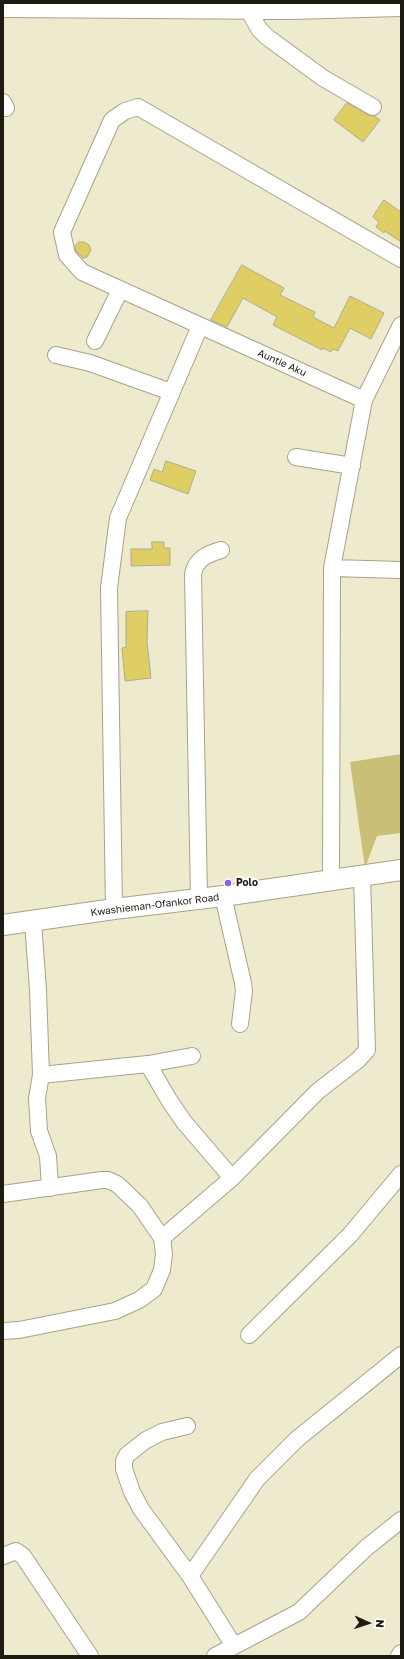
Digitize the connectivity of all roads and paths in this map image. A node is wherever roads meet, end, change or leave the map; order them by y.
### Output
1 (82, 6) edge
2 (401, 8) edge
3 (3, 9) edge
4 (249, 10) junction
5 (373, 106) dead end
6 (401, 259) edge
7 (120, 290) junction
8 (401, 325) edge
9 (200, 326) junction
10 (95, 341) dead end
11 (56, 355) dead end
12 (171, 392) junction
13 (364, 400) junction
14 (296, 457) dead end
15 (352, 466) junction
16 (221, 550) dead end
17 (332, 568) junction
18 (401, 570) edge
19 (401, 870) edge
20 (362, 874) junction
21 (331, 880) junction
22 (223, 896) junction
23 (199, 899) junction
24 (114, 909) junction
25 (32, 922) junction
26 (3, 925) edge
27 (240, 1024) dead end
28 (192, 1056) dead end
29 (148, 1064) junction
30 (42, 1075) junction
31 (401, 1174) edge
32 (232, 1178) junction
33 (50, 1188) junction
34 (3, 1194) edge
35 (162, 1238) junction
36 (3, 1331) edge
37 (249, 1335) dead end
38 (401, 1355) edge
39 (187, 1426) dead end
40 (401, 1520) edge
41 (3, 1556) edge
42 (190, 1576) junction
43 (234, 1646) junction
44 (401, 1653) edge
45 (90, 1656) edge
46 (215, 1656) edge
47 (399, 1656) edge

1 - 3 street
1 - 4 street
2 - 4 street
4 - 5 street
6 - 7 street, Auntie Aku
7 - 9 street, Auntie Aku
7 - 10 street
8 - 13 street
9 - 12 street
9 - 13 street, Auntie Aku
11 - 12 street
12 - 24 street
13 - 15 street
14 - 15 street
15 - 17 street
16 - 23 street
17 - 18 street
17 - 21 street
19 - 20 main road, Kwashieman-Ofankor Road
20 - 21 main road, Kwashieman-Ofankor Road
20 - 32 street
21 - 22 main road, Kwashieman-Ofankor Road
22 - 23 main road, Kwashieman-Ofankor Road
22 - 27 street
23 - 24 main road, Kwashieman-Ofankor Road
24 - 25 main road, Kwashieman-Ofankor Road
25 - 26 main road, Kwashieman-Ofankor Road
25 - 30 street
28 - 29 street
29 - 30 street
29 - 32 street
30 - 33 street
31 - 37 street
32 - 35 street
33 - 34 street
33 - 35 street
35 - 36 street
38 - 42 street
39 - 42 street
40 - 43 street
41 - 45 street
42 - 43 street
43 - 46 street
44 - 47 street

